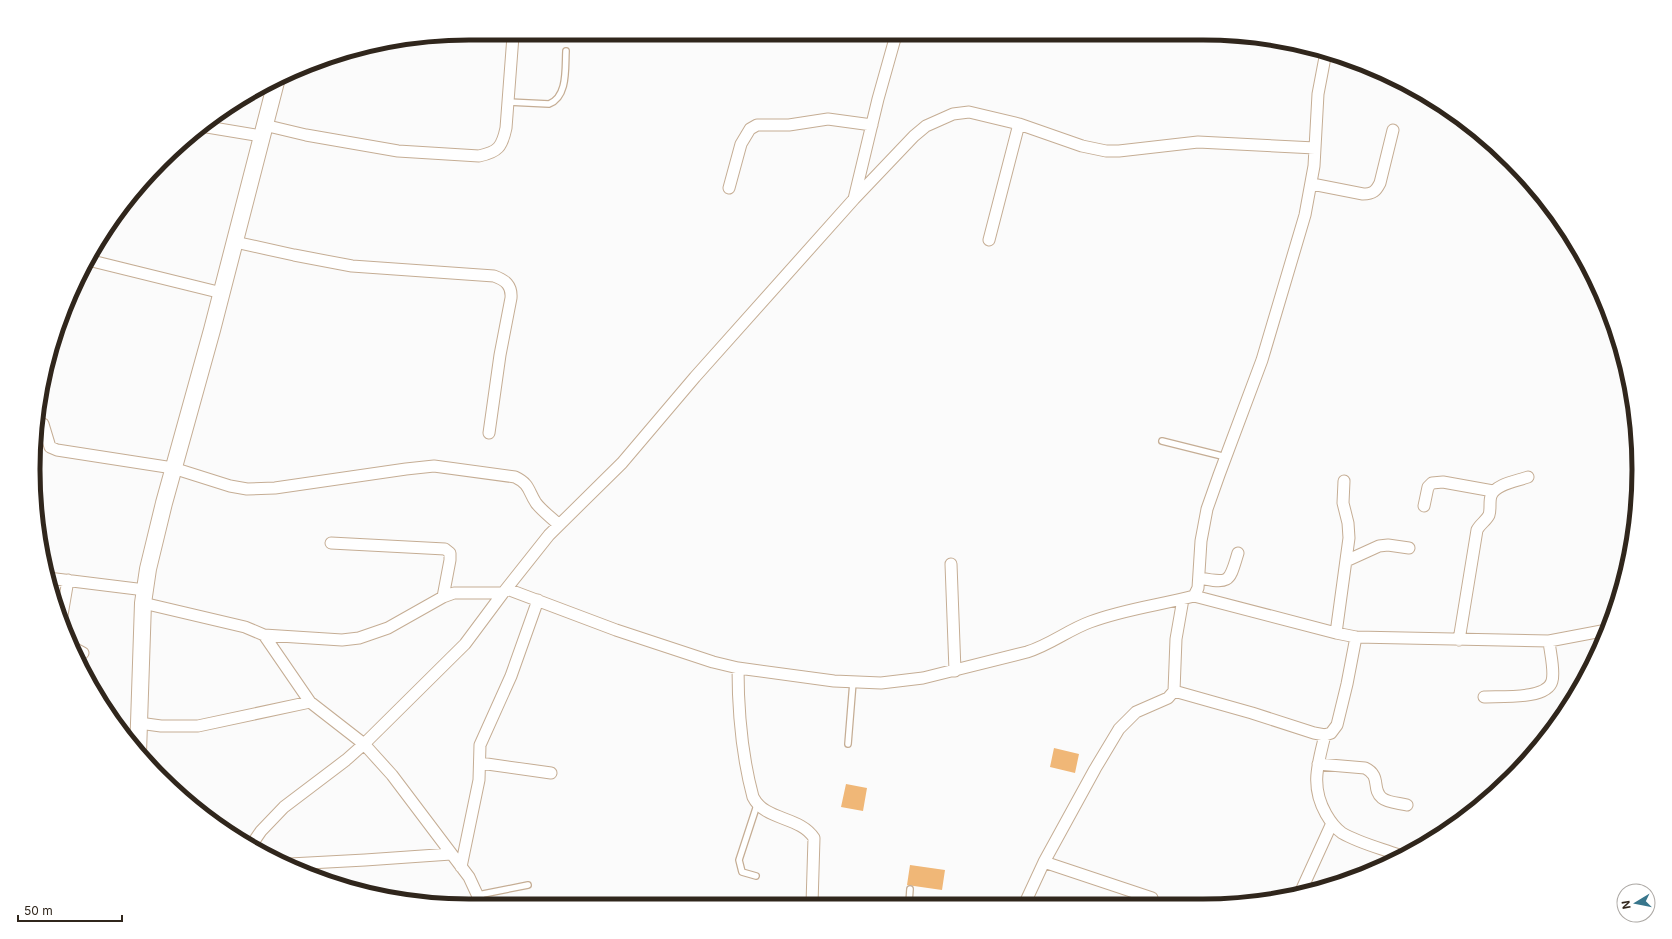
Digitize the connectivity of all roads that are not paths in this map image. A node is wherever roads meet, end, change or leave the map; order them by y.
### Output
1 (513, 40) edge
2 (895, 40) edge
3 (566, 51) dead end
4 (1325, 58) edge
5 (273, 88) edge
6 (508, 102) junction
7 (1019, 124) junction
8 (872, 125) junction
9 (211, 127) edge
10 (262, 130) junction
11 (1393, 130) dead end
12 (1315, 148) junction
13 (1312, 184) junction
14 (729, 188) dead end
15 (854, 199) junction
16 (989, 240) dead end
17 (235, 242) junction
18 (94, 262) edge
19 (222, 293) junction
20 (43, 424) edge
21 (490, 433) dead end
22 (1162, 441) dead end
23 (1226, 457) junction
24 (173, 468) junction
25 (1528, 477) dead end
26 (1344, 481) dead end
27 (1493, 491) junction
28 (1424, 506) dead end
29 (559, 525) junction
30 (332, 543) dead end
31 (1409, 548) dead end
32 (1238, 553) dead end
33 (1346, 561) junction
34 (951, 564) dead end
35 (1199, 578) junction
36 (54, 579) edge
37 (68, 580) junction
38 (505, 591) junction
39 (144, 596) junction
40 (1194, 596) junction
41 (443, 597) junction
42 (1183, 599) junction
43 (538, 600) junction
44 (63, 608) edge
45 (1600, 631) edge
46 (1336, 634) junction
47 (264, 635) junction
48 (1356, 637) junction
49 (1458, 640) junction
50 (1549, 641) junction
51 (738, 668) junction
52 (955, 671) junction
53 (852, 682) junction
54 (1174, 691) junction
55 (1484, 697) dead end
56 (310, 702) junction
57 (139, 723) junction
58 (1325, 735) junction
59 (138, 742) edge
60 (364, 744) junction
61 (848, 744) dead end
62 (480, 763) junction
63 (1318, 764) junction
64 (551, 773) dead end
65 (757, 805) junction
66 (1407, 805) dead end
67 (1332, 823) junction
68 (257, 842) edge
69 (452, 854) junction
70 (1394, 854) edge
71 (1044, 862) junction
72 (299, 864) edge
73 (461, 867) junction
74 (756, 876) dead end
75 (528, 885) dead end
76 (1303, 887) edge
77 (910, 889) dead end
78 (1152, 898) dead end
79 (480, 899) edge
80 (483, 899) edge
81 (812, 899) edge
82 (909, 899) edge
83 (1027, 899) edge

1 - 6 street
2 - 8 street
3 - 6 lane
4 - 12 street
5 - 10 main road
6 - 10 street
7 - 12 street
7 - 15 street
7 - 16 street
8 - 14 street
8 - 15 street
9 - 10 street
10 - 17 main road
11 - 13 street
12 - 13 street
13 - 23 street
15 - 29 street
17 - 19 main road
17 - 21 street
18 - 19 street
19 - 24 main road
20 - 24 street
22 - 23 lane
23 - 35 street
24 - 29 street
24 - 39 main road
25 - 27 street
26 - 33 street
27 - 28 street
27 - 49 street
29 - 38 street
30 - 41 street
31 - 33 street
32 - 35 street
33 - 46 street
34 - 52 street
35 - 40 street
36 - 37 street
37 - 39 street
37 - 44 street
38 - 41 street
38 - 43 street
38 - 60 street
39 - 47 street
39 - 57 main road
40 - 42 street
40 - 46 street
41 - 47 street
42 - 52 street
42 - 54 street
43 - 51 street
43 - 62 street
45 - 50 street
46 - 48 street
47 - 56 street
48 - 49 street
48 - 58 street
49 - 50 street
50 - 55 street
51 - 53 street
51 - 65 street
52 - 53 street
53 - 61 lane
54 - 58 street
54 - 71 street
56 - 57 street
56 - 60 street
57 - 59 main road
58 - 63 street
60 - 68 street
60 - 69 street
62 - 64 street
62 - 73 street
63 - 66 street
63 - 67 street
65 - 74 lane
65 - 81 street
67 - 70 street
67 - 76 street
69 - 72 street
69 - 73 street
71 - 78 street
71 - 83 street
73 - 79 street
75 - 80 lane
77 - 82 lane

